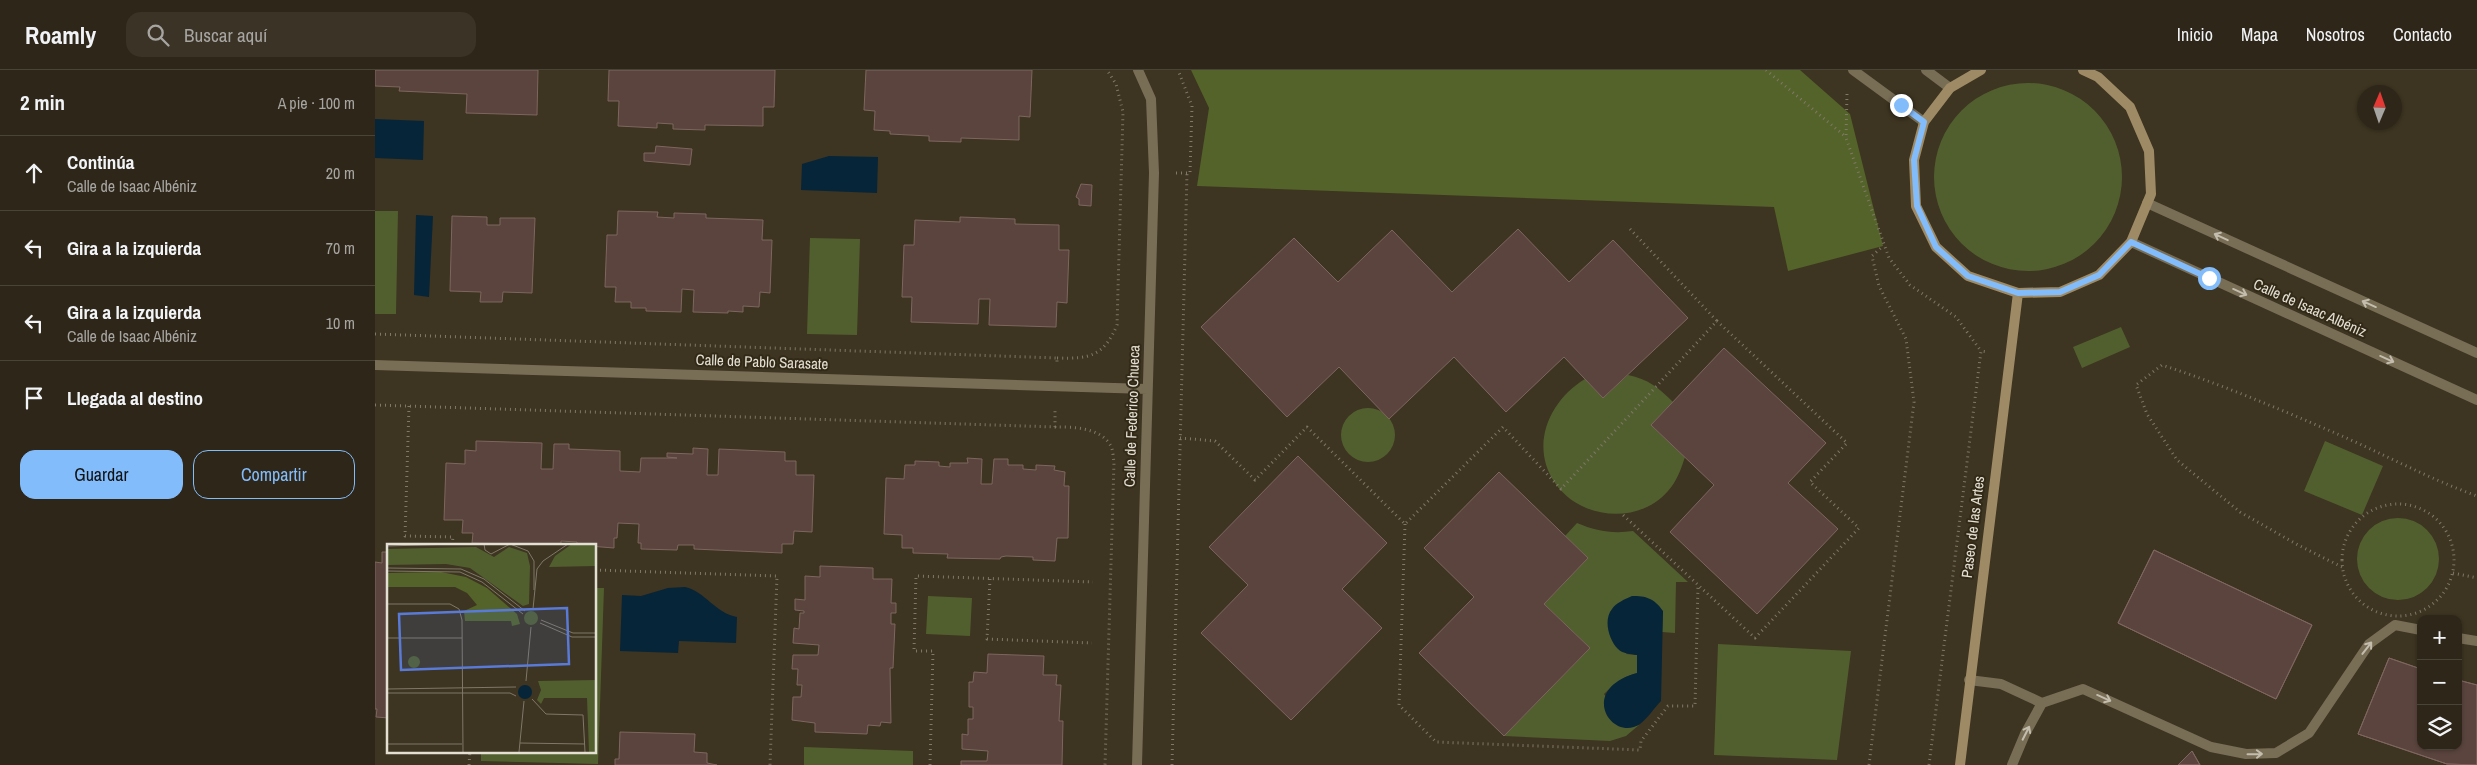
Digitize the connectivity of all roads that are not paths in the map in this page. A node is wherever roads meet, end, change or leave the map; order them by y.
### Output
1 (1138, 70) edge
2 (1853, 70) edge
3 (1926, 70) edge
4 (1981, 70) edge
5 (2083, 70) edge
6 (1951, 88) junction
7 (1924, 122) junction
8 (2147, 204) junction
9 (2131, 242) junction
10 (2018, 293) junction
11 (2477, 353) edge
12 (375, 365) edge
13 (1147, 389) junction
14 (2477, 400) edge
15 (2417, 629) edge
16 (2462, 639) edge
17 (2477, 641) edge
18 (1969, 680) junction
19 (2042, 703) junction
20 (1137, 765) edge
21 (1960, 765) edge
22 (2012, 765) edge

1 - 13 street, Calle de Federico Chueca
2 - 7 street
3 - 6 street
4 - 6 main road
5 - 8 main road
6 - 7 main road
7 - 10 main road
8 - 9 main road
11 -> 8 street, Calle de Isaac Albéniz
9 - 10 main road
9 -> 14 street, Calle de Isaac Albéniz
10 - 18 main road, Paseo de las Artes
12 - 13 street, Calle de Pablo Sarasate
13 - 20 street, Calle de Federico Chueca
19 -> 15 street
16 - 17 street
18 - 19 street
18 - 21 main road, Paseo de las Artes
22 -> 19 street

